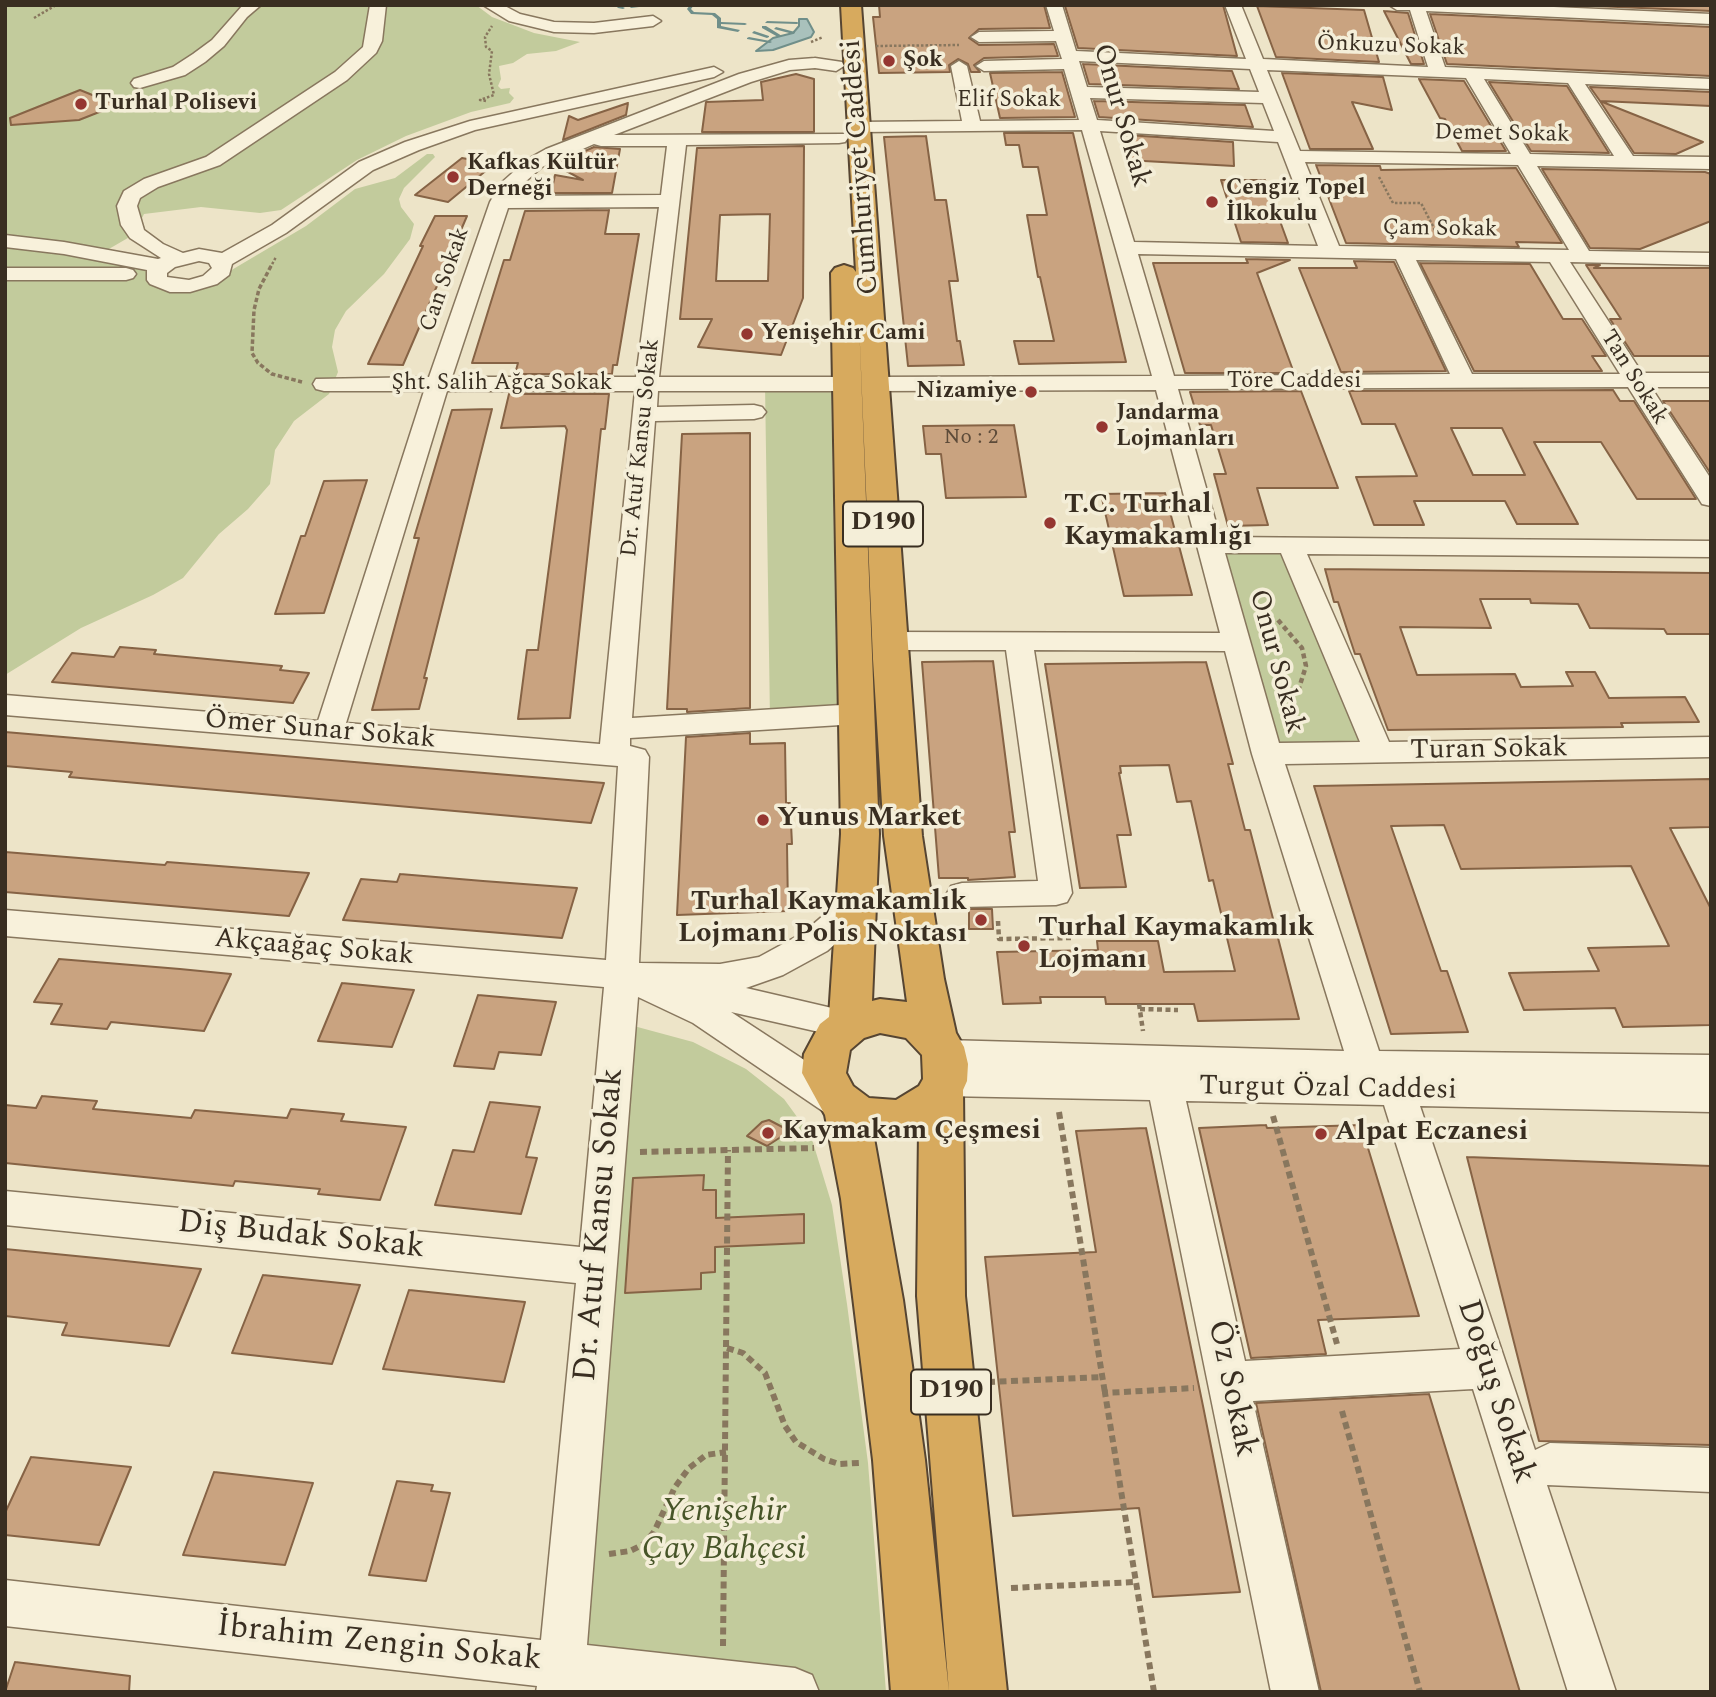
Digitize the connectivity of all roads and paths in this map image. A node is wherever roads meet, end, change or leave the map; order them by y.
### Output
1 (56, 5) edge
2 (253, 5) edge
3 (378, 5) edge
4 (491, 5) edge
5 (833, 5) edge
6 (851, 5) edge
7 (1054, 5) edge
8 (1233, 5) edge
9 (1397, 5) edge
10 (1689, 5) edge
11 (1416, 6) edge
12 (34, 18) dead end
13 (653, 21) dead end
14 (1709, 21) edge
15 (979, 37) joint
16 (486, 47) dead end
17 (843, 52) junction
18 (1068, 52) junction
19 (789, 60) junction
20 (1256, 64) junction
21 (959, 66) dead end
22 (984, 66) dead end
23 (1438, 72) junction
24 (1472, 74) junction
25 (1573, 78) junction
26 (140, 83) dead end
27 (1711, 83) edge
28 (1080, 92) junction
29 (1270, 98) junction
30 (492, 103) dead end
31 (1090, 125) junction
32 (972, 126) junction
33 (849, 132) junction
34 (1285, 137) junction
35 (677, 140) junction
36 (582, 142) junction
37 (1293, 156) junction
38 (1369, 157) junction
39 (1524, 160) junction
40 (1627, 161) junction
41 (1711, 161) edge
42 (670, 201) junction
43 (500, 202) junction
44 (279, 229) junction
45 (5, 241) edge
46 (1126, 248) junction
47 (1331, 252) junction
48 (1403, 253) junction
49 (1448, 254) junction
50 (1556, 256) junction
51 (1583, 257) junction
52 (1709, 261) edge
53 (221, 262) junction
54 (165, 266) junction
55 (5, 274) edge
56 (1635, 380) junction
57 (1711, 380) edge
58 (1464, 381) junction
59 (1165, 382) junction
60 (324, 383) joint
61 (438, 384) junction
62 (647, 384) junction
63 (862, 384) junction
64 (754, 412) dead end
65 (644, 414) junction
66 (1711, 499) edge
67 (1210, 545) junction
68 (1291, 547) junction
69 (1711, 550) edge
70 (1278, 620) dead end
71 (889, 641) junction
72 (1019, 641) junction
73 (1236, 642) junction
74 (1299, 688) dead end
75 (5, 705) edge
76 (858, 714) junction
77 (329, 732) junction
78 (622, 747) junction
79 (1711, 747) edge
80 (1379, 753) junction
81 (1267, 754) junction
82 (856, 893) junction
83 (995, 894) junction
84 (962, 895) dead end
85 (5, 923) edge
86 (1072, 938) dead end
87 (622, 975) junction
88 (1178, 1010) dead end
89 (850, 1025) junction
90 (1143, 1039) dead end
91 (942, 1067) junction
92 (1711, 1070) edge
93 (1379, 1083) junction
94 (1165, 1086) junction
95 (1265, 1088) junction
96 (1711, 1097) edge
97 (845, 1106) junction
98 (1059, 1112) dead end
99 (814, 1148) dead end
100 (728, 1150) junction
101 (607, 1153) junction
102 (5, 1208) edge
103 (597, 1267) junction
104 (727, 1348) junction
105 (1487, 1368) junction
106 (1340, 1376) junction
107 (1102, 1377) junction
108 (980, 1382) dead end
109 (1230, 1384) junction
110 (1105, 1393) junction
111 (726, 1451) junction
112 (868, 1463) dead end
113 (1550, 1465) dead end
114 (1711, 1471) edge
115 (573, 1546) junction
116 (1136, 1582) junction
117 (1002, 1589) dead end
118 (5, 1603) edge
119 (562, 1679) edge
120 (723, 1684) junction
121 (795, 1692) edge
122 (920, 1692) edge
123 (978, 1692) edge
124 (1154, 1692) edge
125 (1295, 1692) edge
126 (1420, 1692) edge
127 (1592, 1692) edge

1 - 12 path
2 - 26 street
3 - 54 street
4 - 13 street
5 - 17 highway, Cumhuriyet Caddesi / D190
6 - 17 highway, Cumhuriyet Caddesi / D190
7 - 18 street, Onur Sokak
8 - 20 street
9 - 11 street
10 - 14 street
11 - 14 street
11 - 23 street
15 - 17 path
15 - 18 street
16 - 30 path
17 - 19 street, Can Sokak
17 - 33 highway, Cumhuriyet Caddesi / D190
18 - 20 street, Önkuzu Sokak
18 - 22 street
18 - 28 street, Onur Sokak
19 - 36 street, Can Sokak
19 - 44 street
20 - 23 street, Önkuzu Sokak
20 - 29 street
21 - 32 street
23 - 24 street, Önkuzu Sokak
24 - 25 street, Önkuzu Sokak
24 - 39 street
25 - 27 street, Önkuzu Sokak
25 - 40 street
28 - 29 street
28 - 31 street, Onur Sokak
29 - 34 street
31 - 32 street, Elif Sokak
31 - 34 street, Elif Sokak
31 - 46 street, Onur Sokak
32 - 33 street, Elif Sokak
33 - 35 street, Elif Sokak
33 - 63 highway, Cumhuriyet Caddesi / D190
34 - 37 street
35 - 36 street, Elif Sokak
35 - 42 street, Dr. Atuf Kansu Sokak
36 - 43 street, Can Sokak
37 - 38 street, Demet Sokak
37 - 47 street
38 - 39 street, Demet Sokak
38 - 49 path
39 - 40 street, Demet Sokak
39 - 51 street
40 - 41 street, Demet Sokak
42 - 43 street
42 - 62 street, Dr. Atuf Kansu Sokak
43 - 61 street, Can Sokak
44 - 53 street
44 - 60 path
45 - 54 street
46 - 47 street, Çam Sokak
46 - 59 street, Onur Sokak
47 - 48 street, Çam Sokak
48 - 49 street, Çam Sokak
48 - 58 street
49 - 50 street, Çam Sokak
50 - 51 street, Çam Sokak
50 - 56 street, Tan Sokak
51 - 52 street, Çam Sokak
53 - 54 street
53 - 54 street
54 - 55 street
56 - 57 street, Töre Caddesi
56 - 58 street, Töre Caddesi
56 - 66 street, Tan Sokak
58 - 59 street, Töre Caddesi
59 - 63 street, Töre Caddesi
59 - 67 street, Onur Sokak
60 - 61 street, Şht. Salih Ağca Sokak
61 - 62 street, Şht. Salih Ağca Sokak
61 - 77 street, Can Sokak
62 - 63 street, Şht. Salih Ağca Sokak
62 - 65 street, Dr. Atuf Kansu Sokak
63 - 71 highway, Cumhuriyet Caddesi / D190
63 - 76 highway, Cumhuriyet Caddesi / D190
64 - 65 street
65 - 78 street, Dr. Atuf Kansu Sokak
67 - 68 street
67 - 73 street, Onur Sokak
68 - 69 street
68 - 80 street
70 - 74 path
71 - 72 street
71 - 91 highway, Cumhuriyet Caddesi / D190
72 - 73 street
72 - 83 street
73 - 81 street, Onur Sokak
75 - 77 street, Ömer Sunar Sokak
76 - 78 street, Ömer Sunar Sokak
76 - 82 highway, Cumhuriyet Caddesi / D190
77 - 78 street, Ömer Sunar Sokak
78 - 87 street, Dr. Atuf Kansu Sokak
79 - 80 street, Turan Sokak
80 - 81 street, Turan Sokak
81 - 93 street, Onur Sokak
82 - 87 street
82 - 89 highway, Cumhuriyet Caddesi / D190
83 - 84 street
83 - 86 path
85 - 87 street, Akçaağaç Sokak
87 - 89 street
87 - 97 street
87 - 101 street, Dr. Atuf Kansu Sokak
88 - 90 path
89 - 91 highway
89 - 97 highway
91 - 93 street, Turgut Özal Caddesi
91 - 94 street, Turgut Özal Caddesi
91 - 97 highway
91 - 123 highway, Cumhuriyet Caddesi / D190
92 - 93 street, Turgut Özal Caddesi
93 - 95 street, Turgut Özal Caddesi
93 - 96 street, Turgut Özal Caddesi
93 - 105 street, Doğuş Sokak
94 - 95 street, Turgut Özal Caddesi
94 - 109 street, Öz Sokak
95 - 106 path
97 - 122 highway, D190
98 - 107 path
99 - 100 path
100 - 101 path
100 - 104 path
101 - 103 street, Dr. Atuf Kansu Sokak
102 - 103 street, Diş Budak Sokak
103 - 115 street, Dr. Atuf Kansu Sokak
104 - 111 path
104 - 112 path
105 - 106 street
105 - 127 street, Doğuş Sokak
106 - 109 street
106 - 126 path
107 - 108 path
107 - 110 path
109 - 110 path
109 - 125 street, Öz Sokak
110 - 116 path
111 - 115 path
111 - 120 path
113 - 114 street
115 - 119 street, Dr. Atuf Kansu Sokak
116 - 117 path
116 - 124 path
118 - 119 street, İbrahim Zengin Sokak
119 - 120 street, İbrahim Zengin Sokak
120 - 121 street, İbrahim Zengin Sokak

